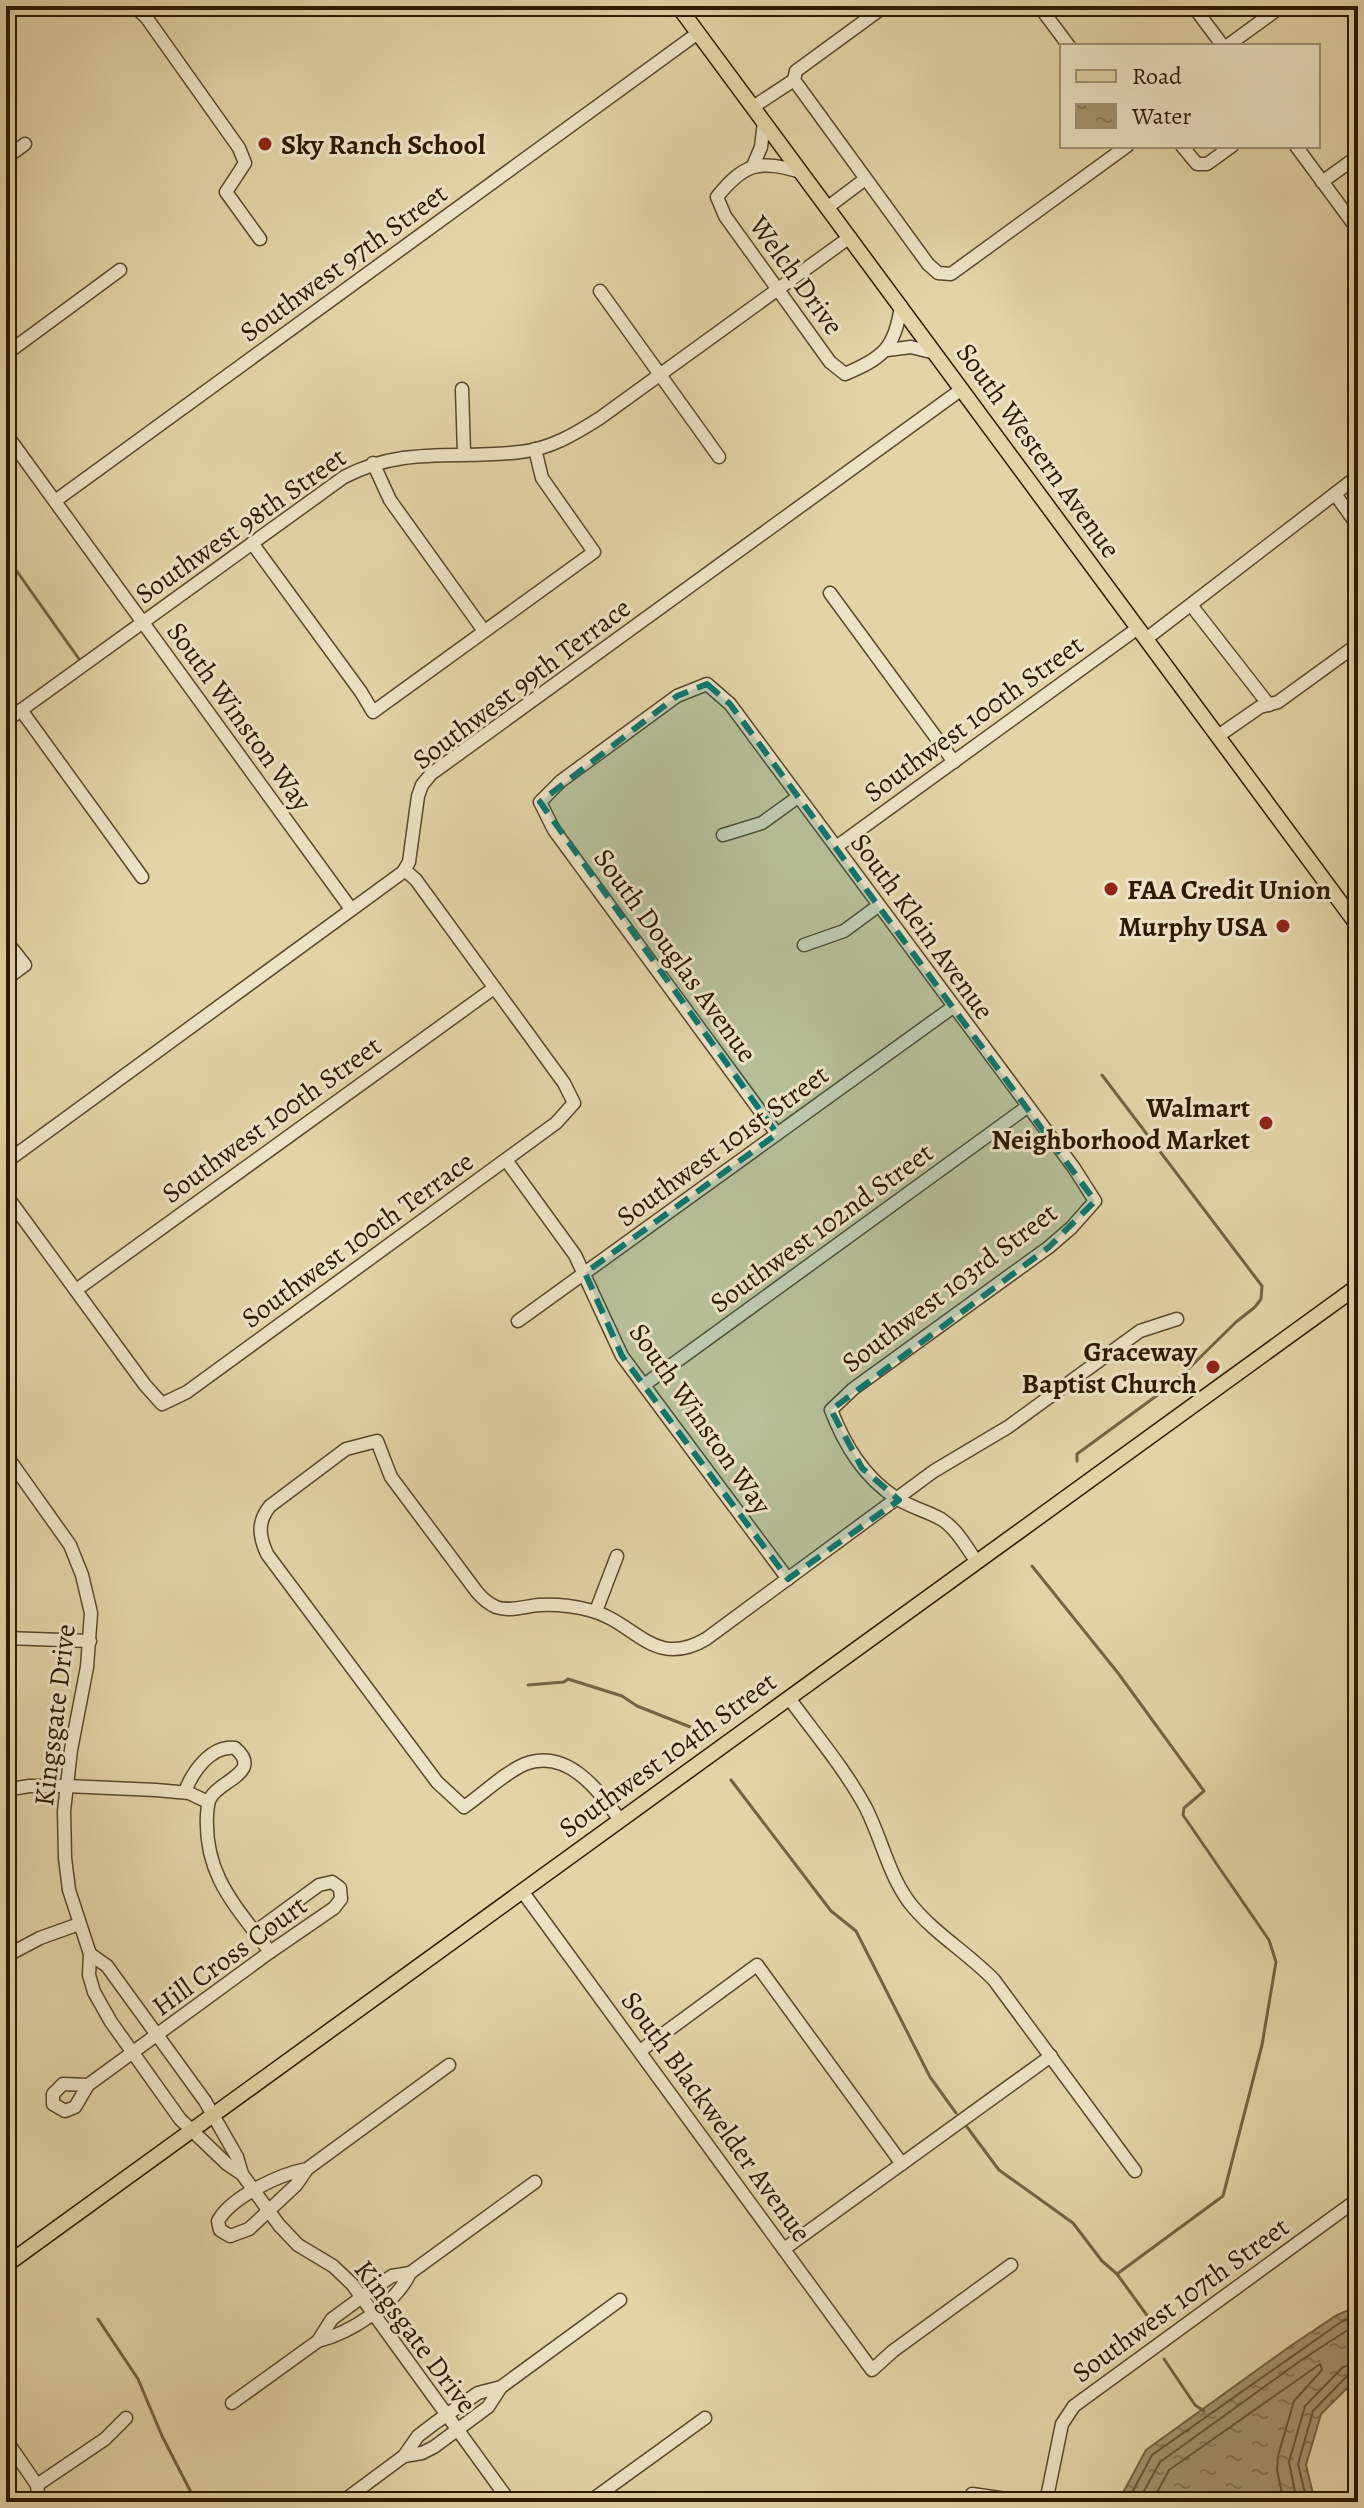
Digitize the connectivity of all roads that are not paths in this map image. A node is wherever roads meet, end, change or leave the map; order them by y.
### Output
1 (134, 6) edge
2 (678, 6) edge
3 (885, 6) edge
4 (1039, 6) edge
5 (1193, 6) edge
6 (1282, 6) edge
7 (698, 33) junction
8 (1068, 44) edge
9 (1223, 44) edge
10 (1228, 44) edge
11 (794, 80) junction
12 (753, 107) junction
13 (764, 122) junction
14 (25, 144) dead end
15 (1124, 148) edge
16 (1184, 148) edge
17 (1229, 148) edge
18 (1297, 148) edge
19 (1358, 156) edge
20 (6, 158) edge
21 (753, 166) junction
22 (801, 172) junction
23 (864, 180) junction
24 (1322, 182) junction
25 (828, 207) junction
26 (1358, 230) edge
27 (850, 237) junction
28 (260, 239) dead end
29 (120, 270) dead end
30 (777, 289) junction
31 (600, 291) dead end
32 (901, 306) junction
33 (887, 350) junction
34 (935, 353) junction
35 (6, 354) edge
36 (659, 374) junction
37 (462, 389) dead end
38 (962, 389) junction
39 (6, 434) edge
40 (535, 449) junction
41 (10, 450) edge
42 (464, 453) junction
43 (719, 457) dead end
44 (373, 463) junction
45 (1358, 476) edge
46 (1335, 494) junction
47 (55, 501) junction
48 (1358, 526) edge
49 (252, 543) junction
50 (830, 593) dead end
51 (1191, 605) junction
52 (142, 622) junction
53 (484, 631) junction
54 (1142, 633) junction
55 (1358, 644) edge
56 (1269, 705) junction
57 (21, 710) junction
58 (6, 721) edge
59 (1218, 736) junction
60 (954, 762) junction
61 (798, 797) junction
62 (540, 802) joint
63 (723, 835) dead end
64 (836, 847) junction
65 (405, 870) junction
66 (142, 877) dead end
67 (878, 906) junction
68 (351, 909) junction
69 (1358, 926) edge
70 (6, 941) edge
71 (804, 945) dead end
72 (6, 979) edge
73 (494, 988) junction
74 (953, 1007) junction
75 (1027, 1107) junction
76 (777, 1134) junction
77 (506, 1160) junction
78 (6, 1162) edge
79 (6, 1195) edge
80 (1095, 1201) joint
81 (585, 1273) junction
82 (1358, 1286) edge
83 (76, 1290) junction
84 (1177, 1319) dead end
85 (518, 1321) dead end
86 (644, 1385) junction
87 (6, 1455) edge
88 (899, 1500) junction
89 (617, 1556) dead end
90 (977, 1562) junction
91 (788, 1579) junction
92 (596, 1611) junction
93 (6, 1638) edge
94 (90, 1641) junction
95 (789, 1698) junction
96 (66, 1786) junction
97 (6, 1790) edge
98 (185, 1792) junction
99 (208, 1802) junction
100 (620, 1820) junction
101 (522, 1891) junction
102 (79, 1924) junction
103 (255, 1932) junction
104 (270, 1952) junction
105 (90, 1954) junction
106 (6, 1956) edge
107 (158, 2035) junction
108 (640, 2051) junction
109 (133, 2053) junction
110 (1051, 2056) junction
111 (449, 2065) dead end
112 (88, 2085) dead end
113 (213, 2115) junction
114 (192, 2130) junction
115 (902, 2164) junction
116 (307, 2169) junction
117 (1135, 2171) dead end
118 (242, 2174) junction
119 (535, 2182) dead end
120 (254, 2191) junction
121 (1358, 2199) edge
122 (268, 2210) junction
123 (784, 2249) junction
124 (6, 2265) edge
125 (1011, 2265) dead end
126 (410, 2273) junction
127 (361, 2298) junction
128 (620, 2300) dead end
129 (372, 2313) junction
130 (318, 2341) junction
131 (501, 2387) junction
132 (232, 2403) dead end
133 (446, 2415) junction
134 (126, 2418) dead end
135 (705, 2418) dead end
136 (457, 2430) junction
137 (6, 2440) edge
138 (404, 2456) junction
139 (37, 2485) junction
140 (972, 2494) dead end
141 (39, 2502) edge
142 (342, 2502) edge
143 (510, 2502) edge
144 (589, 2502) edge
145 (1029, 2502) edge
146 (1046, 2502) edge

1 - 28 street
2 - 7 main road, South Western Avenue
3 - 11 street
4 - 8 street
5 - 9 street
6 - 10 street
7 - 12 main road, South Western Avenue
7 - 47 street, Southwest 97th Street
11 - 12 street
11 - 23 street
12 - 13 main road, South Western Avenue
13 - 21 street
13 - 22 main road, South Western Avenue
14 - 20 street
15 - 23 street
16 - 17 street
18 - 24 street
19 - 24 street
21 - 22 street
21 - 30 street, Welch Drive
22 - 25 main road, South Western Avenue
23 - 25 street
24 - 26 street
25 - 27 main road, South Western Avenue
27 - 30 street, Southwest 98th Street
27 - 32 main road, South Western Avenue
29 - 35 street
30 - 33 street, Welch Drive
30 - 36 street, Southwest 98th Street
31 - 36 street
32 - 33 street
32 - 34 main road, South Western Avenue
33 - 34 street
34 - 38 main road, South Western Avenue
36 - 40 street, Southwest 98th Street
36 - 43 street
37 - 42 street
38 - 54 main road, South Western Avenue
38 - 65 street, Southwest 99th Terrace
39 - 41 street, South Winston Way
40 - 42 street, Southwest 98th Street
40 - 53 street
41 - 47 street, South Winston Way
42 - 44 street, Southwest 98th Street
44 - 49 street, Southwest 98th Street
44 - 53 street
45 - 46 street, Southwest 100th Street
46 - 48 street
46 - 51 street, Southwest 100th Street
47 - 52 street, South Winston Way
49 - 52 street, Southwest 98th Street
49 - 53 street
50 - 60 street
51 - 54 street, Southwest 100th Street
51 - 56 street
52 - 57 street, Southwest 98th Street
52 - 68 street, South Winston Way
54 - 59 main road, South Western Avenue
54 - 60 street, Southwest 100th Street
55 - 56 street
56 - 59 street
57 - 58 street, Southwest 98th Street
57 - 66 street
59 - 69 main road, South Western Avenue
60 - 64 street, Southwest 100th Street
61 - 62 street, South Klein Avenue
61 - 63 street
61 - 64 street, South Klein Avenue
62 - 76 street, South Douglas Avenue
64 - 67 street, South Klein Avenue
65 - 68 street
65 - 73 street
67 - 71 street
67 - 74 street, South Klein Avenue
68 - 78 street
70 - 72 street
73 - 77 street, Southwest 100th Terrace
73 - 83 street, Southwest 100th Street
74 - 75 street, South Klein Avenue
74 - 76 street, Southwest 101st Street
75 - 80 street, South Klein Avenue
75 - 86 street, Southwest 102nd Street
76 - 81 street, Southwest 101st Street
77 - 81 street, South Winston Way
77 - 83 street, Southwest 100th Terrace
79 - 83 street
80 - 88 street, Southwest 103rd Street
81 - 85 street, Southwest 101st Street
81 - 86 street, South Winston Way
82 - 90 main road, Southwest 104th Street
84 - 88 street
86 - 91 street, South Winston Way
87 - 94 street, Kingsgate Drive
88 - 90 street
88 - 91 street
89 - 92 street
90 - 95 main road, Southwest 104th Street
91 - 92 street
92 - 100 street
93 - 94 street
94 - 96 street, Kingsgate Drive
95 - 100 main road, Southwest 104th Street
95 - 110 street
96 - 97 street
96 - 98 street
96 - 102 street, Kingsgate Drive
98 - 99 street
98 - 99 street
99 - 103 street
100 - 101 main road, Southwest 104th Street
101 - 108 street, South Blackwelder Avenue
101 - 113 main road, Southwest 104th Street
102 - 105 street, Kingsgate Drive
102 - 106 street
103 - 104 street
103 - 104 street, Hill Cross Court
104 - 107 street, Hill Cross Court
105 - 107 street, Kingsgate Drive
105 - 109 street, Kingsgate Drive
107 - 109 street, Hill Cross Court
107 - 113 street, Kingsgate Drive
108 - 115 street
108 - 123 street, South Blackwelder Avenue
109 - 112 street, Hill Cross Court
109 - 114 street, Kingsgate Drive
110 - 115 street
110 - 117 street
111 - 116 street
113 - 114 main road, Southwest 104th Street
113 - 118 street, Kingsgate Drive
114 - 118 street, Kingsgate Drive
114 - 124 main road, Southwest 104th Street
115 - 123 street
116 - 120 street
116 - 122 street
118 - 120 street, Kingsgate Drive
119 - 126 street
120 - 122 street, Kingsgate Drive
120 - 122 street
121 - 146 street, Southwest 107th Street
122 - 127 street, Kingsgate Drive
123 - 125 street, South Blackwelder Avenue
126 - 127 street
126 - 129 street
127 - 129 street, Kingsgate Drive
127 - 130 street
128 - 131 street
129 - 130 street
129 - 133 street, Kingsgate Drive
130 - 132 street
131 - 133 street
131 - 136 street
133 - 136 street, Kingsgate Drive
133 - 138 street
134 - 139 street
135 - 144 street
136 - 138 street
136 - 143 street, Kingsgate Drive
137 - 139 street
138 - 142 street
139 - 141 street
140 - 145 street

